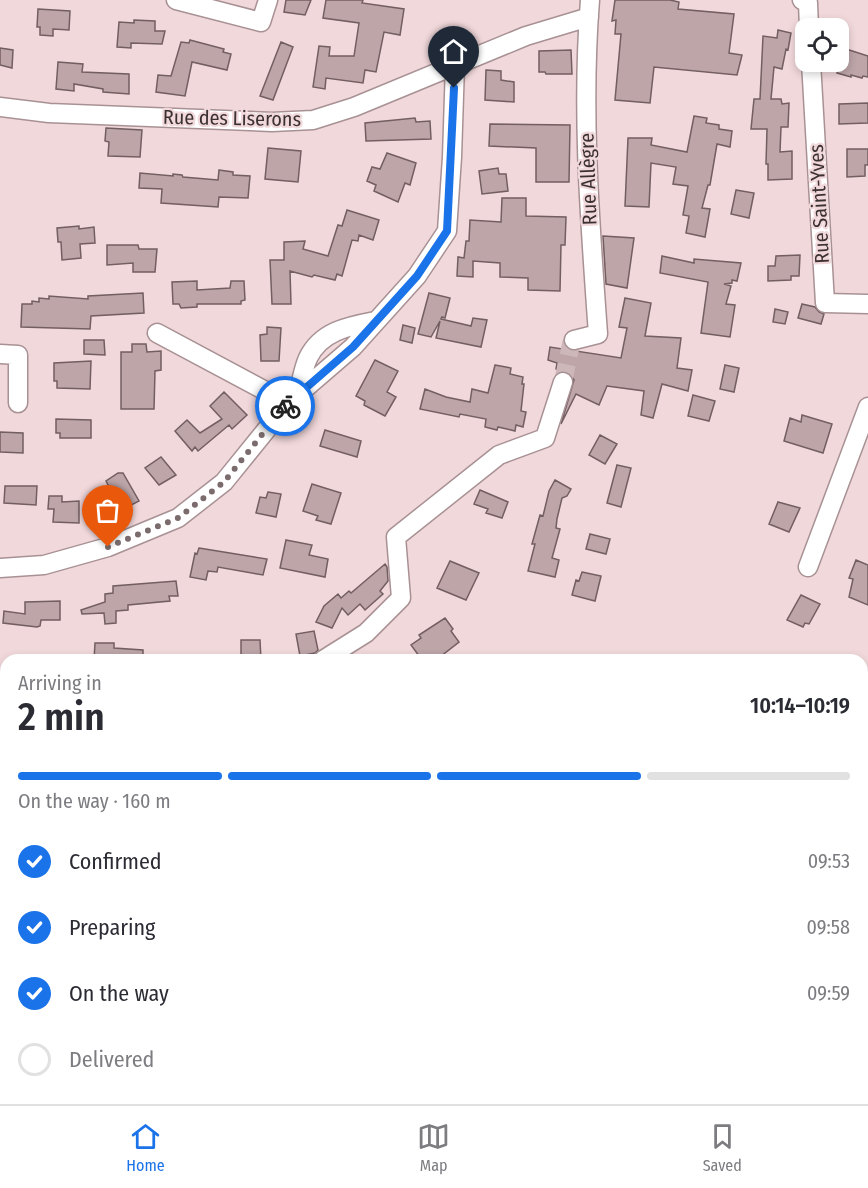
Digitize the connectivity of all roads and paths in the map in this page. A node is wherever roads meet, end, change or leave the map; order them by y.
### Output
1 (176, 0) edge
2 (268, 0) edge
3 (802, 0) edge
4 (589, 9) edge
5 (809, 18) edge
6 (455, 65) junction
7 (812, 72) edge
8 (0, 107) edge
9 (868, 304) edge
10 (375, 321) junction
11 (157, 333) dead end
12 (574, 340) dead end
13 (0, 354) edge
14 (563, 382) tunnel mouth
15 (293, 399) junction
16 (18, 403) dead end
17 (868, 407) edge
18 (808, 567) dead end
19 (0, 568) edge
20 (333, 654) edge

1 - 2 street
3 - 5 street
4 - 6 street, Rue des Liserons
4 - 12 street, Rue Allègre
6 - 8 street, Rue des Liserons
6 - 10 street
7 - 9 street, Rue Saint-Yves
10 - 15 street
10 - 15 street
11 - 15 street
13 - 16 street
14 - 20 street
15 - 19 street
17 - 18 street

